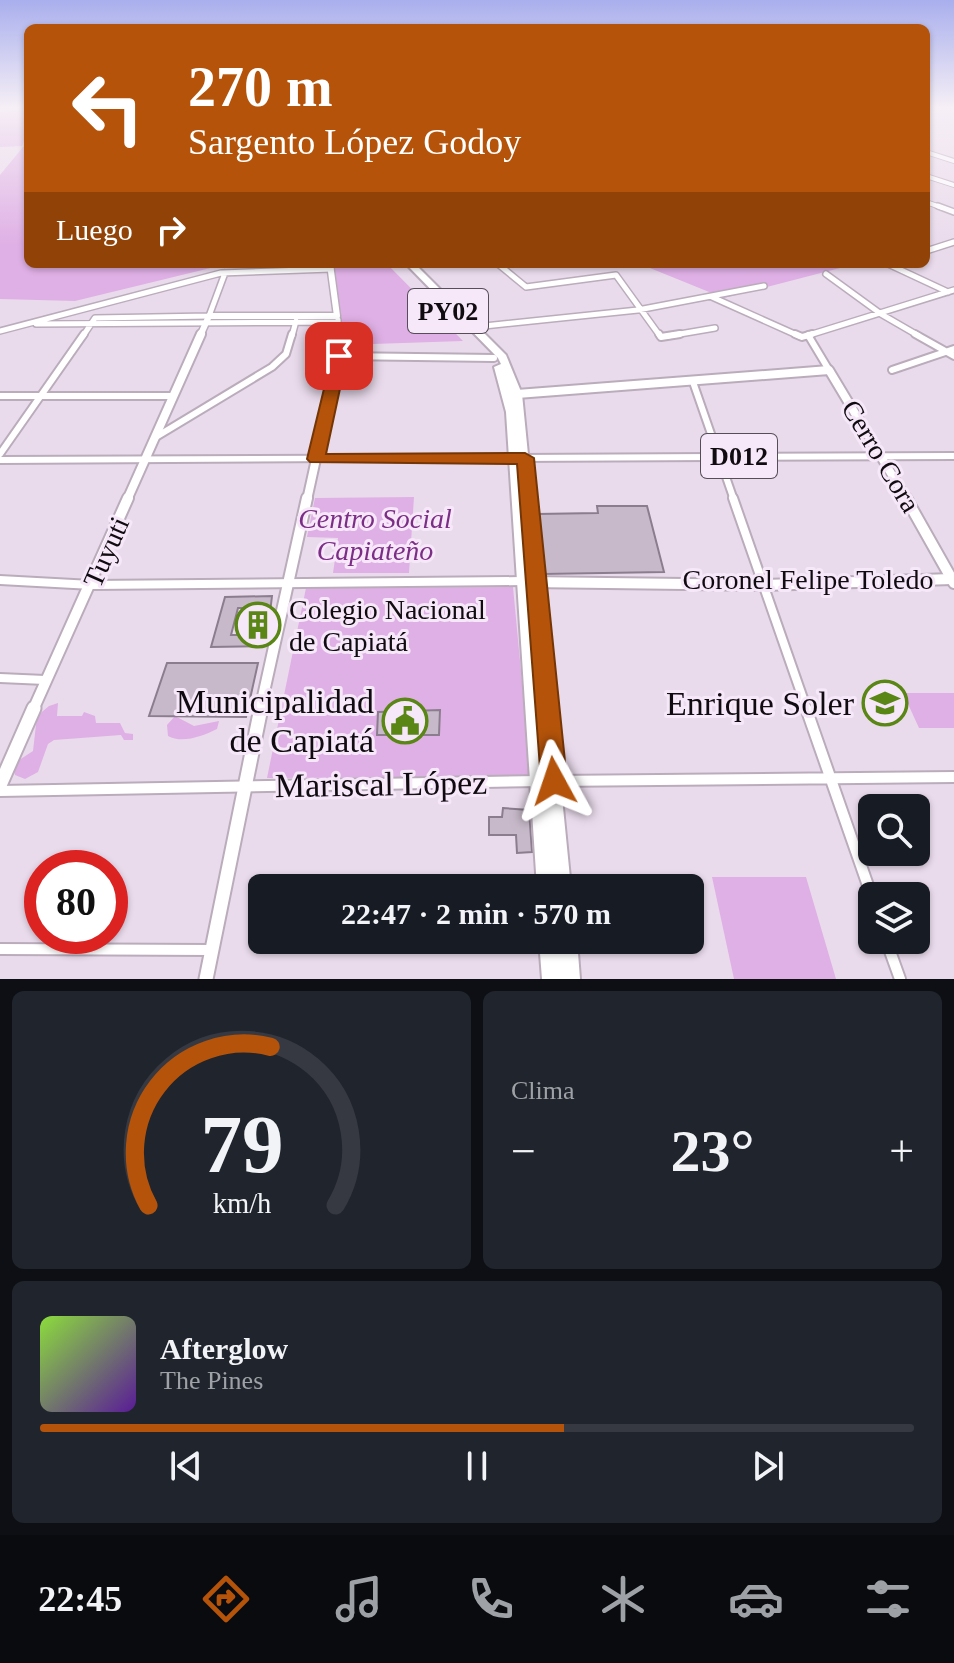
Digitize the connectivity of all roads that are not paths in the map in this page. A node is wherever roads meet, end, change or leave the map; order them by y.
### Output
1 (931, 154) edge
2 (954, 161) edge
3 (930, 177) edge
4 (954, 177) edge
5 (940, 181) junction
6 (954, 185) edge
7 (930, 203) edge
8 (954, 212) edge
9 (954, 242) edge
10 (930, 250) edge
11 (300, 268) edge
12 (330, 268) edge
13 (404, 268) edge
14 (414, 268) edge
15 (503, 268) edge
16 (897, 268) edge
17 (225, 273) junction
18 (826, 274) dead end
19 (764, 286) dead end
20 (951, 291) edge
21 (711, 297) junction
22 (638, 310) junction
23 (881, 314) junction
24 (207, 319) junction
25 (338, 319) junction
26 (296, 321) junction
27 (25, 324) junction
28 (91, 324) junction
29 (475, 327) junction
30 (715, 328) dead end
31 (0, 331) edge
32 (808, 335) junction
33 (950, 350) edge
34 (339, 356) junction
35 (954, 356) edge
36 (494, 358) junction
37 (829, 370) junction
38 (892, 370) dead end
39 (693, 382) junction
40 (517, 394) junction
41 (0, 396) edge
42 (39, 396) junction
43 (173, 396) junction
44 (156, 437) junction
45 (883, 456) junction
46 (954, 456) edge
47 (0, 457) edge
48 (719, 457) junction
49 (519, 458) junction
50 (147, 459) junction
51 (316, 459) junction
52 (0, 580) edge
53 (953, 580) edge
54 (763, 581) junction
55 (529, 582) junction
56 (290, 583) junction
57 (92, 585) junction
58 (0, 678) edge
59 (45, 680) junction
60 (954, 777) edge
61 (832, 779) junction
62 (546, 781) junction
63 (244, 787) junction
64 (0, 788) edge
65 (546, 874) edge
66 (560, 874) edge
67 (867, 882) edge
68 (0, 949) edge
69 (212, 950) junction
70 (550, 954) edge
71 (568, 954) edge
72 (891, 954) edge
73 (206, 979) edge
74 (552, 979) edge
75 (570, 979) edge
76 (900, 979) edge

1 - 2 street
3 - 5 street
4 - 5 street
5 - 6 street
7 - 8 street
9 - 10 street
11 - 17 street
12 - 25 street
13 - 36 main road, PY02
14 - 29 main road, PY02
15 - 22 street
16 - 20 street
17 - 24 street
17 - 27 street
18 - 23 street
19 - 21 street
20 - 23 street
21 - 22 street
21 - 32 street
22 - 29 street
22 - 30 street
23 - 32 street
23 - 33 street
24 - 25 street
24 - 26 street
24 - 28 street
24 - 43 street, Tuyuti
25 - 26 street
25 - 34 street
26 - 44 street
27 - 28 street
27 - 31 street
28 - 42 street
29 - 40 main road, PY02
32 - 37 street, Cerro Cora
33 - 35 street
33 - 38 street
34 - 36 street
34 - 51 street
36 - 49 main road, PY02
37 - 39 street
37 - 45 street, Cerro Cora
39 - 40 street
39 - 48 street
40 - 49 main road, PY02
41 - 42 street
42 - 43 street
42 - 47 street
43 - 44 street, Tuyuti
44 - 50 street, Tuyuti
45 - 46 main road, D012
45 - 48 main road, D012
45 - 53 street, Cerro Cora
47 - 50 main road, D012
48 - 49 main road, D012
48 - 54 street
49 - 51 main road, D012
49 - 55 main road, PY02
50 - 51 main road, D012
50 - 57 street, Tuyuti
51 - 56 street
52 - 57 main road
53 - 54 main road, Coronel Felipe Toledo
54 - 55 main road, Coronel Felipe Toledo
54 - 61 street
55 - 56 main road
55 - 62 main road, PY02
56 - 57 main road
56 - 63 street
57 - 59 street, Tuyuti
58 - 59 street
59 - 64 street, Tuyuti
60 - 61 street, Mariscal López
61 - 62 street, Mariscal López
61 - 67 street
62 - 63 street, Mariscal López
62 - 65 main road, PY02
62 - 66 main road, PY02
63 - 64 street, Mariscal López
63 - 69 street
68 - 69 street
69 - 73 street
70 - 74 main road
71 - 75 main road
72 - 76 street

